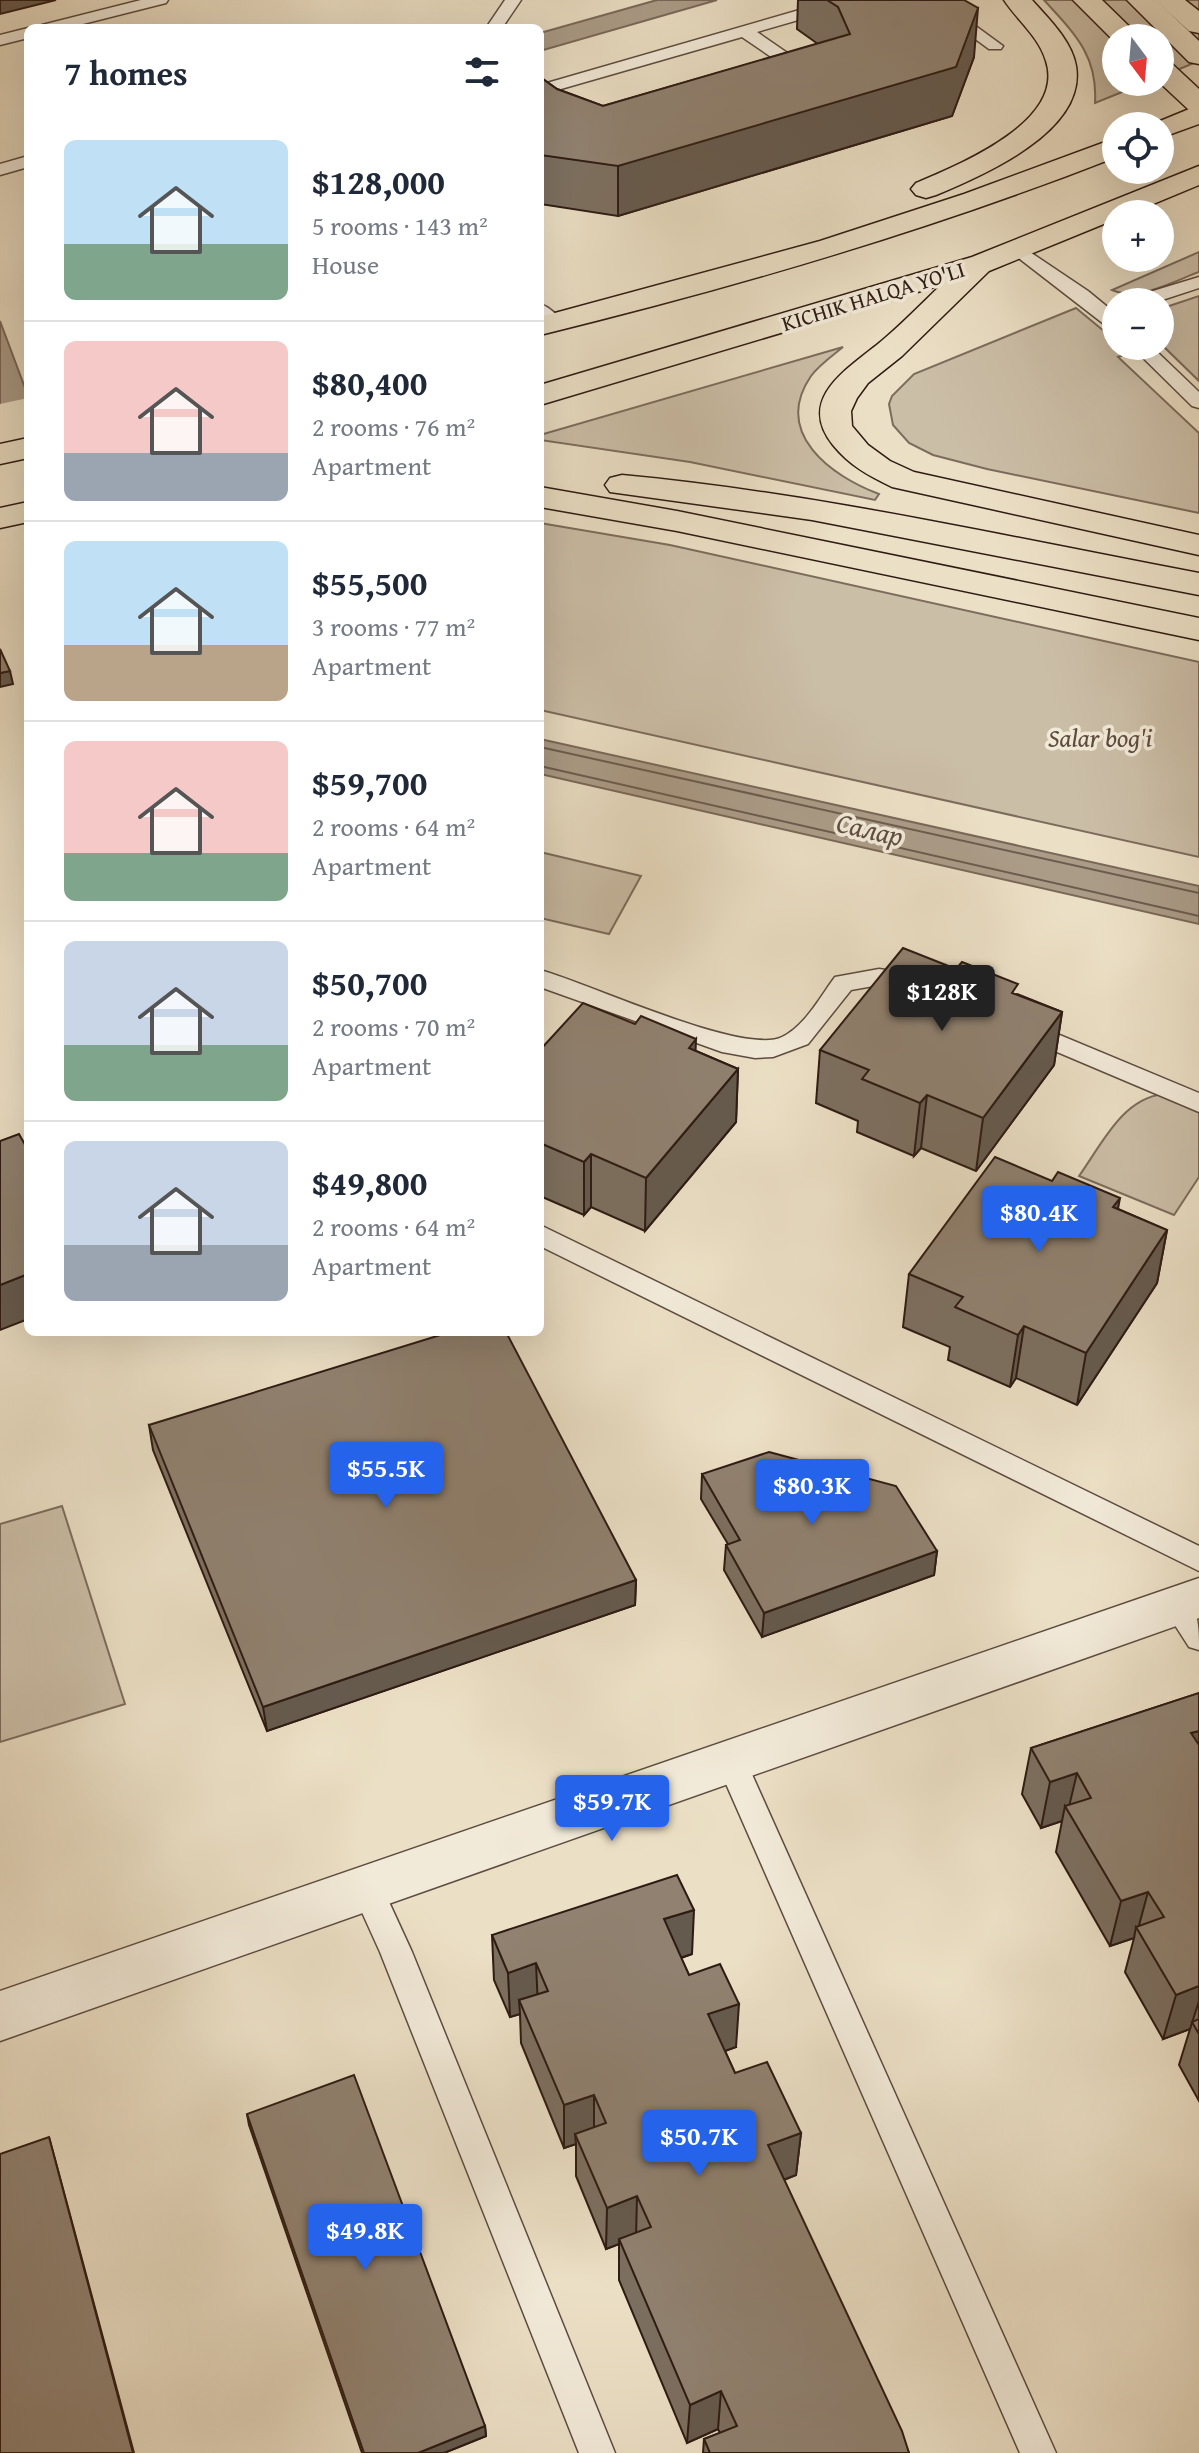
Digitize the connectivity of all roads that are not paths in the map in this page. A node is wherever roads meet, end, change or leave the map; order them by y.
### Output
1 (160, 0) edge
2 (513, 0) edge
3 (851, 0) edge
4 (930, 0) edge
5 (1017, 0) edge
6 (1086, 0) edge
7 (1140, 0) edge
8 (1168, 0) edge
9 (64, 24) edge
10 (497, 24) edge
11 (1112, 24) edge
12 (1199, 25) edge
13 (745, 31) junction
14 (24, 34) edge
15 (0, 40) edge
16 (995, 46) dead end
17 (1199, 56) edge
18 (754, 75) edge
19 (1174, 81) edge
20 (544, 89) edge
21 (544, 92) edge
22 (1199, 104) edge
23 (566, 106) edge
24 (1199, 114) edge
25 (1174, 124) edge
26 (1102, 152) edge
27 (24, 162) edge
28 (0, 170) edge
29 (1199, 175) edge
30 (1018, 249) junction
31 (983, 263) junction
32 (1199, 282) edge
33 (1174, 290) edge
34 (660, 294) junction
35 (1102, 308) edge
36 (545, 320) edge
37 (1155, 360) edge
38 (544, 394) edge
39 (1199, 402) edge
40 (24, 449) edge
41 (0, 454) edge
42 (544, 480) edge
43 (544, 498) edge
44 (24, 513) edge
45 (0, 518) edge
46 (1199, 545) edge
47 (1199, 584) edge
48 (1199, 629) edge
49 (544, 979) edge
50 (934, 990) edge
51 (1001, 1018) edge
52 (1199, 1103) edge
53 (544, 1237) edge
54 (1199, 1559) edge
55 (1192, 1614) edge
56 (731, 1761) junction
57 (367, 1888) junction
58 (0, 2016) edge
59 (597, 2453) edge
60 (1038, 2453) edge

1 - 9 lane
2 - 10 lane
3 - 13 lane
4 - 16 lane
5 - 34 main road
6 - 11 main road
7 - 17 main road
8 - 12 main road
13 - 18 lane
13 - 20 lane
14 - 15 lane
19 - 22 main road
21 - 23 lane
24 - 25 main road
26 - 34 main road
27 - 28 lane
29 - 30 main road, KICHIK HALQA YO'LI
30 - 31 main road, KICHIK HALQA YO'LI
30 - 35 lane
31 - 38 main road, KICHIK HALQA YO'LI
31 - 46 main road
32 - 33 lane
34 - 36 main road
37 - 39 lane
40 - 41 main road
42 - 47 main road
43 - 48 main road
44 - 45 main road
49 - 50 lane
51 - 52 lane
53 - 54 lane
55 - 56 street
56 - 57 street
56 - 60 lane
57 - 58 street
57 - 59 lane

